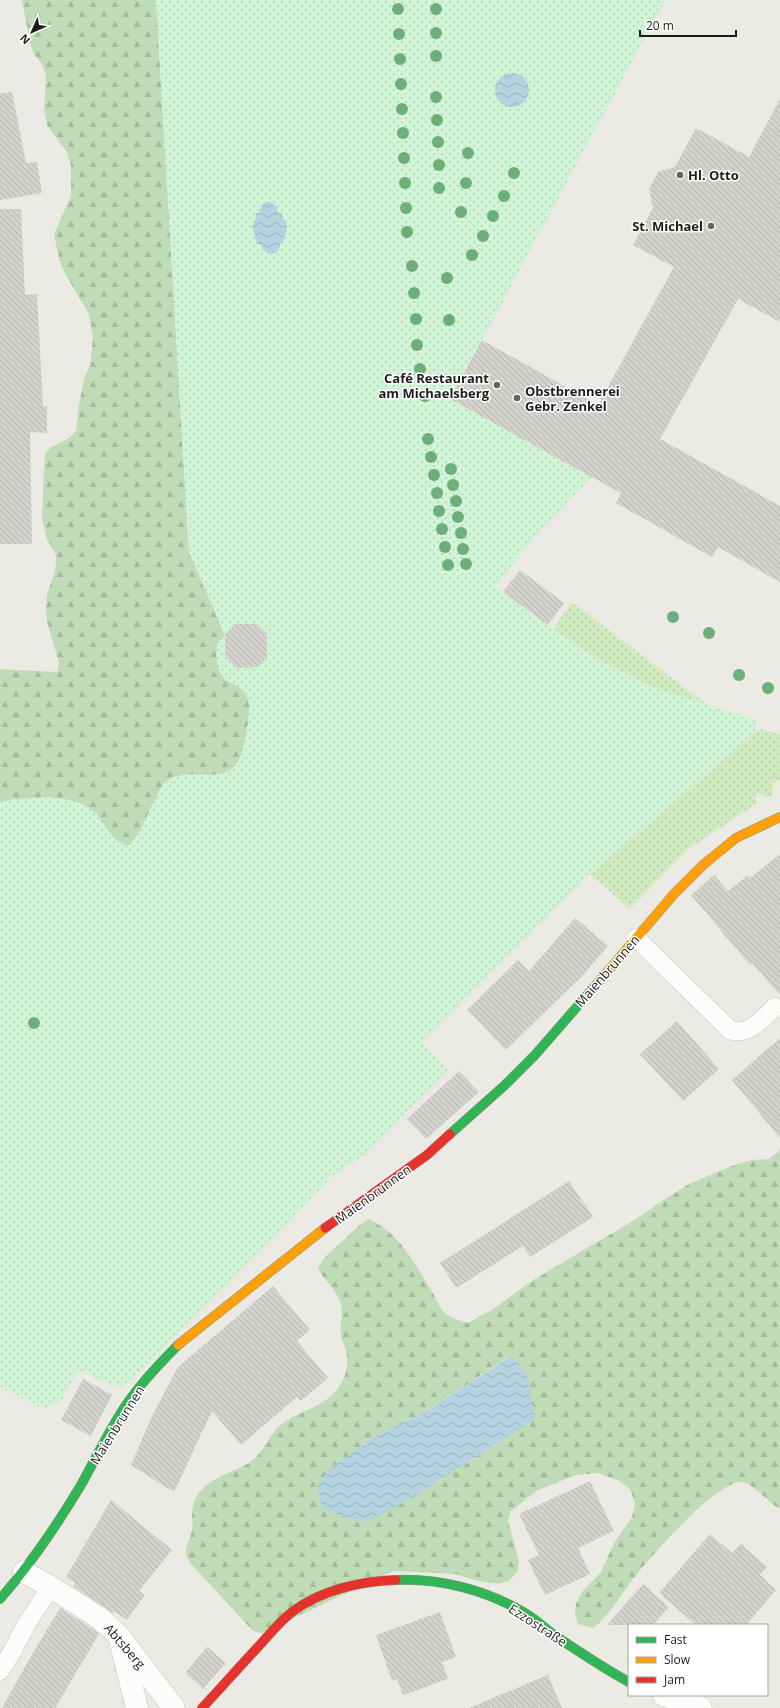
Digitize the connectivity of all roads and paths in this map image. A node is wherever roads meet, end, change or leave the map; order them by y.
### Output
1 (780, 817) edge
2 (636, 938) junction
3 (775, 1007) dead end
4 (24, 1572) junction
5 (51, 1587) junction
6 (0, 1599) edge
7 (118, 1636) junction
8 (0, 1672) edge
9 (628, 1681) edge
10 (667, 1696) edge
11 (136, 1708) edge
12 (174, 1708) edge
13 (202, 1708) edge
14 (701, 1708) edge

1 - 2 street, Maienbrunnen
2 - 3 lane
2 - 4 street, Maienbrunnen
4 - 5 street, Abtsberg
4 - 6 street, Maienbrunnen
5 - 7 street, Abtsberg
5 - 8 lane
7 - 11 street
7 - 12 street, Abtsberg
9 - 13 street, Ezzostraße
10 - 14 street

